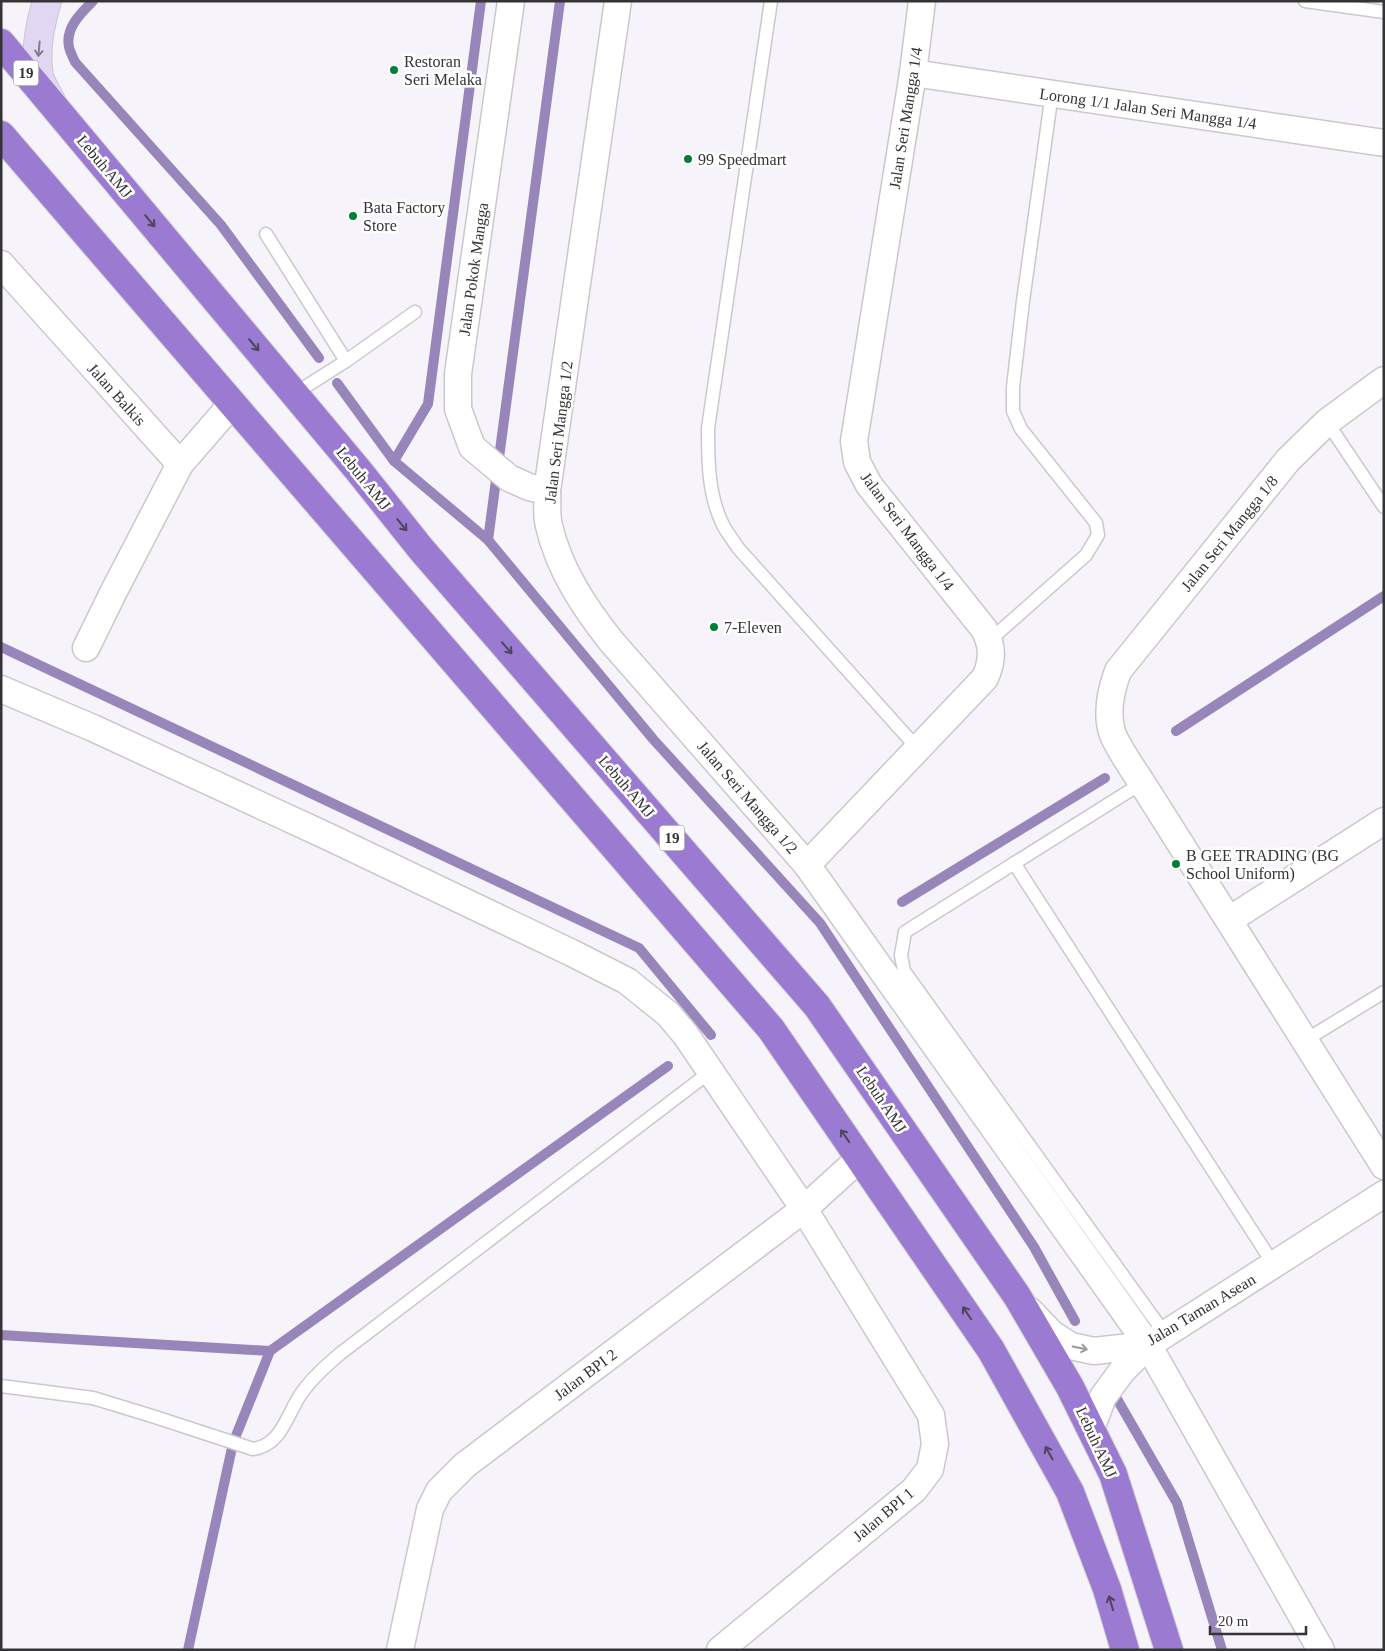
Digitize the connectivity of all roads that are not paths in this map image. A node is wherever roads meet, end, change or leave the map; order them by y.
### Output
1 (47, 1) edge
2 (511, 1) edge
3 (618, 1) edge
4 (771, 1) edge
5 (922, 1) edge
6 (1306, 1) edge
7 (1384, 12) edge
8 (1, 43) edge
9 (913, 73) junction
10 (1052, 93) junction
11 (51, 103) junction
12 (1, 136) edge
13 (1384, 143) edge
14 (266, 234) dead end
15 (1, 264) edge
16 (415, 312) dead end
17 (346, 361) junction
18 (1384, 380) edge
19 (294, 394) junction
20 (232, 404) junction
21 (1326, 422) junction
22 (180, 464) junction
23 (547, 491) junction
24 (1384, 508) edge
25 (990, 640) junction
26 (86, 648) dead end
27 (1, 689) edge
28 (918, 749) junction
29 (1142, 784) junction
30 (1384, 821) edge
31 (1014, 863) junction
32 (807, 865) junction
33 (1229, 920) junction
34 (1384, 992) edge
35 (1304, 1042) junction
36 (710, 1072) junction
37 (860, 1158) junction
38 (1384, 1166) edge
39 (1384, 1194) edge
40 (804, 1209) junction
41 (1274, 1265) junction
42 (1017, 1296) junction
43 (1157, 1340) junction
44 (1, 1386) edge
45 (1091, 1429) junction
46 (400, 1650) edge
47 (720, 1650) edge
48 (1124, 1650) edge
49 (1169, 1650) edge
50 (1321, 1650) edge

1 -> 11 street
2 - 23 street, Jalan Pokok Mangga
3 - 23 street, Jalan Seri Mangga 1/2
4 - 28 lane
5 - 9 street, Jalan Seri Mangga 1/4
6 - 7 lane
8 - 11 highway, Lebuh AMJ / 19
9 - 10 street, Lorong 1/1 Jalan Seri Mangga 1/4
9 - 25 street, Jalan Seri Mangga 1/4
10 - 13 street, Lorong 1/1 Jalan Seri Mangga 1/4
10 - 25 lane
11 -> 19 highway, Lebuh AMJ / 19
12 - 20 highway
14 - 17 lane
15 - 22 street, Jalan Balkis
16 - 17 lane
17 - 19 lane
18 - 21 street, Jalan Seri Mangga 1/8
19 -> 42 highway, Lebuh AMJ / 19
20 - 22 street
37 -> 20 highway
21 - 24 lane
21 - 29 street, Jalan Seri Mangga 1/8
22 - 26 street
23 - 32 street, Jalan Seri Mangga 1/2
25 - 28 street
27 - 36 street, Jalan BPI 1
28 - 32 street
29 - 31 lane
29 - 33 street, Jalan Seri Mangga 1/8
30 - 33 street
31 - 41 lane
31 - 43 lane
32 - 43 street, Jalan Seri Mangga 1/2
33 - 35 street, Jalan Seri Mangga 1/8
34 - 35 lane
35 - 38 street, Jalan Seri Mangga 1/8
36 - 40 street, Jalan BPI 1
36 - 44 lane
37 - 40 street, Jalan BPI 2
48 -> 37 highway
39 - 41 street, Jalan Taman Asean
40 - 46 street, Jalan BPI 2
40 - 47 street, Jalan BPI 1
41 - 43 street, Jalan Taman Asean
42 -> 43 street, Jalan Taman Asean
42 - 45 highway, Lebuh AMJ / 19
43 - 45 street
43 - 50 street, Jalan Seri Mangga 1/2
45 - 49 highway, Lebuh AMJ / 19

